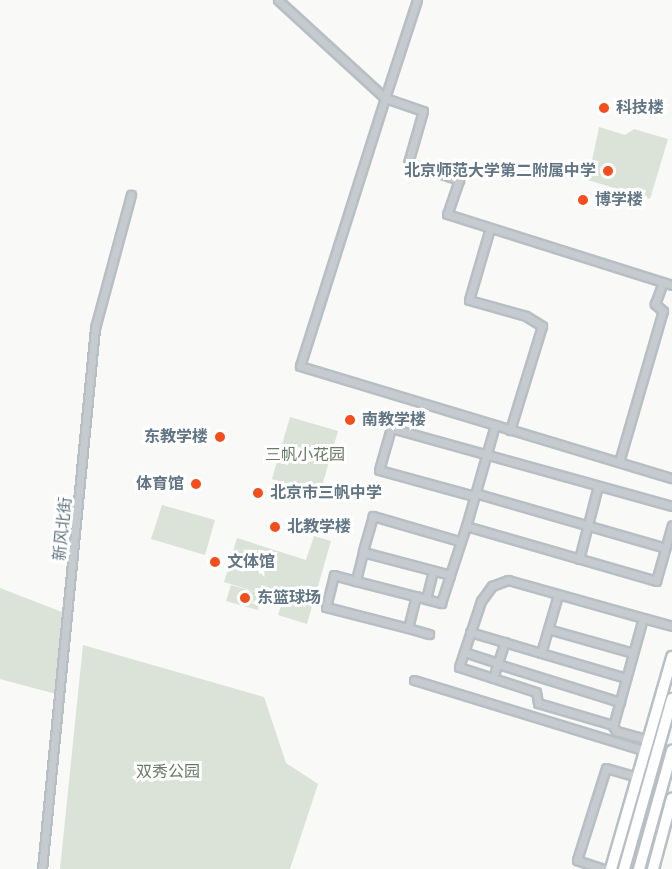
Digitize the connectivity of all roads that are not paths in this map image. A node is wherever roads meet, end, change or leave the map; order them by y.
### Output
1 (278, 0) edge
2 (417, 0) edge
3 (385, 98) junction
4 (131, 195) dead end
5 (490, 228) junction
6 (663, 282) junction
7 (672, 285) edge
8 (495, 425) junction
9 (510, 430) junction
10 (487, 454) junction
11 (619, 462) junction
12 (672, 478) edge
13 (598, 486) junction
14 (475, 495) junction
15 (672, 506) edge
16 (672, 525) edge
17 (466, 526) junction
18 (587, 527) junction
19 (459, 541) junction
20 (665, 548) junction
21 (363, 552) junction
22 (579, 559) junction
23 (433, 570) junction
24 (450, 575) junction
25 (356, 581) junction
26 (558, 595) junction
27 (416, 596) junction
28 (426, 599) junction
29 (643, 618) junction
30 (672, 626) edge
31 (408, 628) junction
32 (548, 629) junction
33 (470, 632) junction
34 (429, 634) dead end
35 (505, 642) junction
36 (464, 652) junction
37 (541, 653) junction
38 (633, 653) junction
39 (672, 657) edge
40 (498, 663) junction
41 (494, 678) junction
42 (626, 678) junction
43 (414, 680) dead end
44 (672, 699) edge
45 (620, 702) junction
46 (613, 725) junction
47 (650, 749) junction
48 (672, 752) edge
49 (638, 777) junction
50 (672, 798) edge
51 (42, 869) edge
52 (604, 869) edge
53 (611, 869) edge
54 (624, 869) edge
55 (639, 869) edge
56 (652, 869) edge

1 - 3 street
2 - 3 street
3 - 5 street
3 - 8 street
4 - 51 street, 新风北街
5 - 6 street
5 - 9 street
6 - 7 street
6 - 11 street
8 - 9 street
8 - 10 street
9 - 11 street
10 - 13 street
10 - 14 street
10 - 14 street
11 - 12 street
13 - 15 street
13 - 18 street
14 - 17 street
14 - 18 street
16 - 20 street
17 - 19 street
17 - 22 street
18 - 20 street
18 - 22 street
19 - 21 street
19 - 24 street
20 - 22 street
21 - 23 street
21 - 25 street
23 - 24 street
23 - 28 street
24 - 28 street
25 - 27 street
25 - 31 street
26 - 29 street
26 - 32 street
26 - 33 street
27 - 28 street
27 - 31 street
29 - 30 street
29 - 38 street
31 - 34 street
32 - 37 street
32 - 38 street
33 - 35 street
33 - 36 street
35 - 37 street
35 - 40 street
36 - 40 street
36 - 41 street
37 - 42 street
38 - 42 street
39 - 47 main road
40 - 41 street
40 - 45 street
41 - 46 street
42 - 45 street
43 - 47 street
44 - 47 main road
45 - 46 street
46 - 47 street
47 - 49 main road
47 - 54 main road
48 - 55 main road
49 - 52 street
49 - 53 main road
50 - 56 main road

